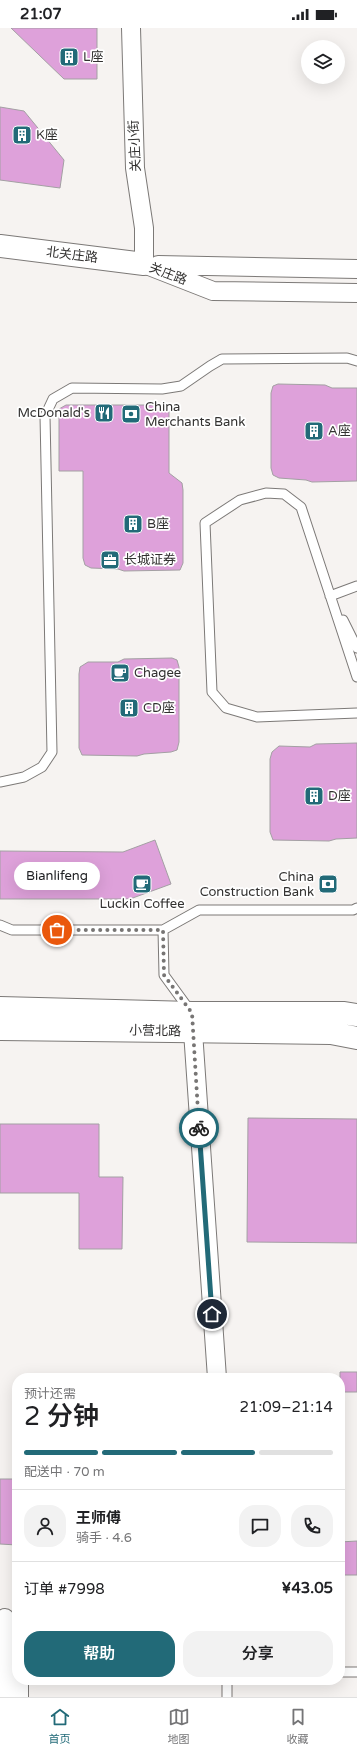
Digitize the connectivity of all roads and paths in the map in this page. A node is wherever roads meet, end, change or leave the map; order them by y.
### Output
1 (131, 28) edge
2 (0, 246) edge
3 (144, 264) junction
4 (357, 269) edge
5 (357, 293) edge
6 (357, 361) edge
7 (357, 586) edge
8 (330, 596) junction
9 (357, 648) edge
10 (357, 677) edge
11 (357, 713) edge
12 (0, 782) edge
13 (357, 908) edge
14 (0, 925) edge
15 (163, 930) junction
16 (0, 1008) edge
17 (357, 1015) edge
18 (192, 1022) junction
19 (0, 1028) edge
20 (357, 1038) edge
21 (217, 1373) edge
22 (7, 1618) edge
23 (345, 1672) edge
24 (357, 1672) edge
25 (10, 1676) edge
26 (14, 1685) edge
27 (227, 1685) edge
28 (5, 1697) edge
29 (19, 1697) edge
30 (227, 1697) edge

1 - 3 street, 关庄小街
2 - 3 street, 北关庄路
3 - 4 street, 关庄路
3 - 5 street, 关庄路
6 - 12 lane
7 - 8 lane
8 - 9 lane
8 - 10 lane
8 - 11 lane
13 - 15 lane
14 - 15 lane
15 - 18 lane
16 - 18 street, 小营北路
17 - 18 street, 小营北路
18 - 19 street, 小营北路
18 - 20 street, 小营北路
18 - 21 street
22 - 25 street
23 - 24 lane
25 - 28 street
26 - 29 street
27 - 30 lane

